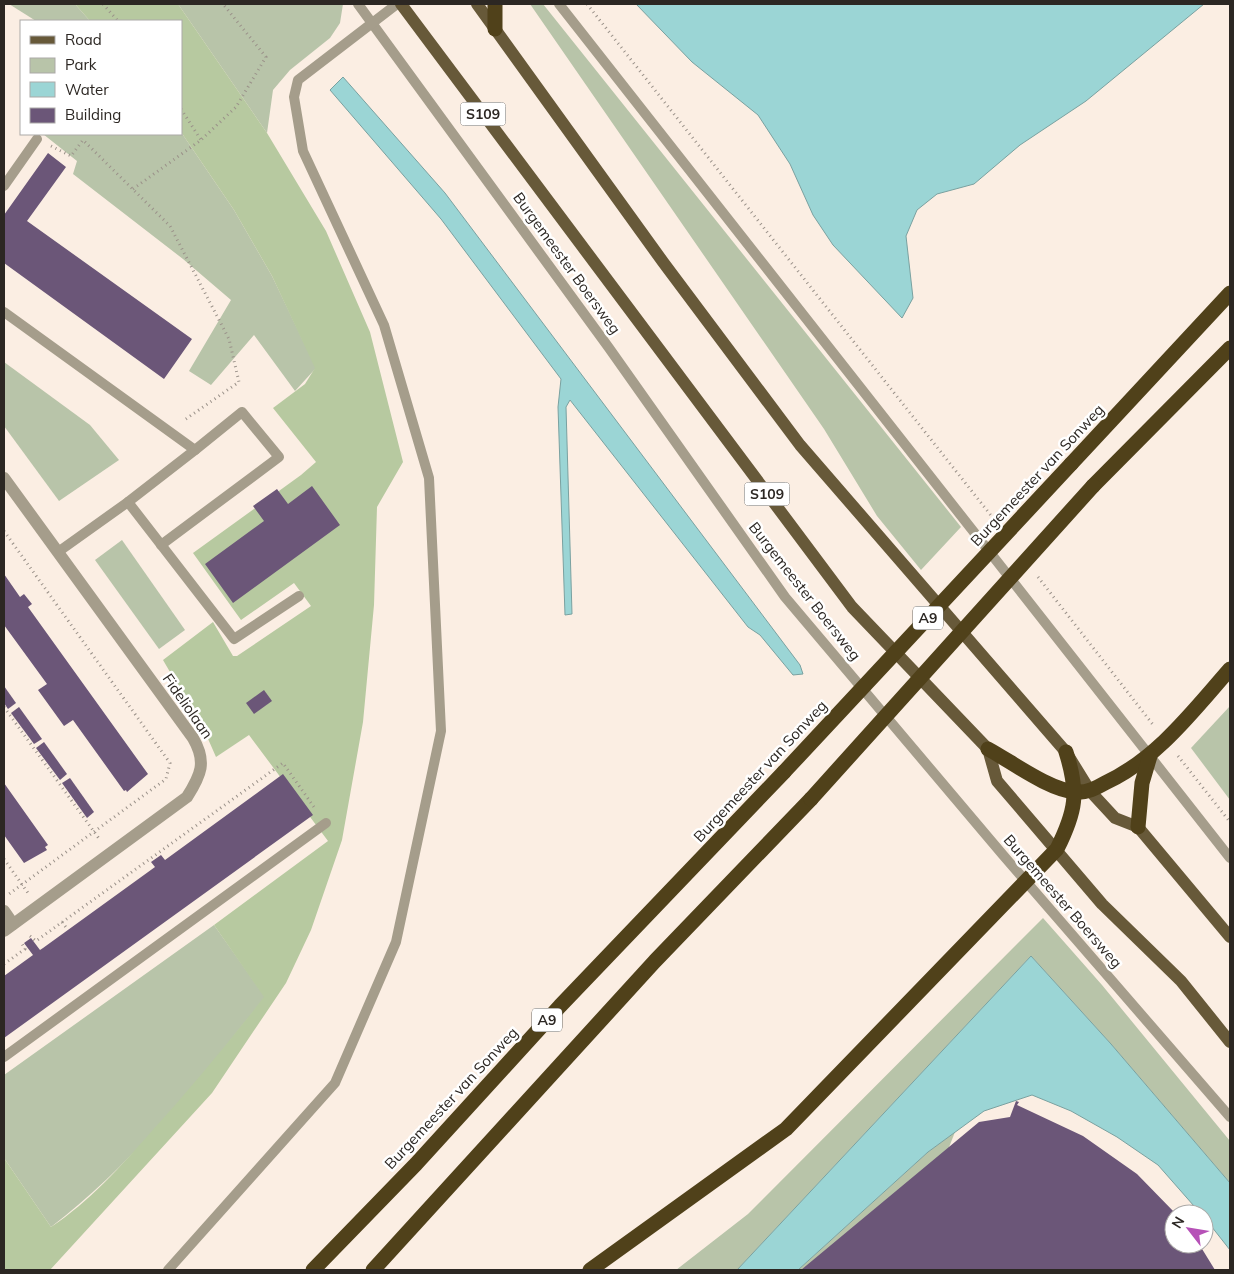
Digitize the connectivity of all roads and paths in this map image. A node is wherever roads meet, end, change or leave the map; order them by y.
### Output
1 (103, 4) edge
2 (223, 4) edge
3 (358, 4) edge
4 (399, 4) edge
5 (477, 4) edge
6 (495, 4) edge
7 (559, 4) edge
8 (587, 4) edge
9 (117, 20) edge
10 (373, 24) junction
11 (495, 29) junction
12 (182, 110) edge
13 (37, 139) joint
14 (201, 140) junction
15 (4, 186) edge
16 (133, 190) junction
17 (1230, 293) edge
18 (4, 312) edge
19 (1230, 348) edge
20 (168, 431) junction
21 (195, 450) junction
22 (4, 478) edge
23 (128, 502) junction
24 (997, 523) dead end
25 (4, 531) edge
26 (161, 545) junction
27 (58, 552) junction
28 (1032, 569) dead end
29 (299, 596) dead end
30 (1230, 669) edge
31 (4, 707) edge
32 (1165, 740) junction
33 (988, 749) junction
34 (1066, 752) joint
35 (1150, 756) junction
36 (1083, 791) junction
37 (1230, 822) edge
38 (326, 823) joint
39 (1138, 827) junction
40 (94, 832) junction
41 (1057, 850) junction
42 (110, 854) junction
43 (1230, 858) edge
44 (4, 859) edge
45 (1026, 881) junction
46 (22, 884) junction
47 (4, 898) edge
48 (38, 906) junction
49 (4, 911) edge
50 (62, 922) junction
51 (8, 927) edge
52 (68, 930) dead end
53 (1230, 937) edge
54 (4, 964) edge
55 (1230, 1042) edge
56 (4, 1057) edge
57 (1230, 1118) edge
58 (168, 1270) edge
59 (313, 1270) edge
60 (373, 1270) edge
61 (590, 1270) edge

1 - 9 path
2 - 14 path
3 - 10 lane, Burgemeester Boersweg
4 - 10 lane
4 - 33 main road, Burgemeester Boersweg / S109
5 - 11 main road
6 - 11 highway
7 - 35 lane
8 - 24 path
10 - 45 lane, Burgemeester Boersweg
10 - 58 lane
11 - 34 main road
12 - 14 path
13 - 15 lane
13 - 16 path
14 - 16 path
16 - 20 path
17 - 59 highway, Burgemeester van Sonweg / A9, bridge
18 - 20 lane
19 - 60 highway, A9, bridge
20 - 21 lane
21 - 23 lane
21 - 26 lane
22 - 27 street, Fideliolaan
23 - 26 lane
23 - 27 lane
25 - 40 path
26 - 29 lane
27 - 42 street, Fideliolaan
28 - 32 path
30 - 32 highway
31 - 40 path
32 - 35 highway
32 - 37 path
33 - 36 highway
33 - 41 main road, Burgemeester Boersweg / S109
34 - 36 highway
35 - 36 highway
35 - 39 highway
35 - 43 lane
36 - 39 main road
36 - 41 highway
38 - 50 path
38 - 56 lane
39 - 53 main road
40 - 42 path
40 - 46 path
41 - 45 highway
41 - 55 main road, Burgemeester Boersweg / S109
42 - 48 street, Fideliolaan
44 - 46 path
45 - 57 lane, Burgemeester Boersweg
45 - 61 highway
46 - 47 path
46 - 48 path
48 - 51 street, Fideliolaan
49 - 51 street
50 - 52 path
50 - 54 path

